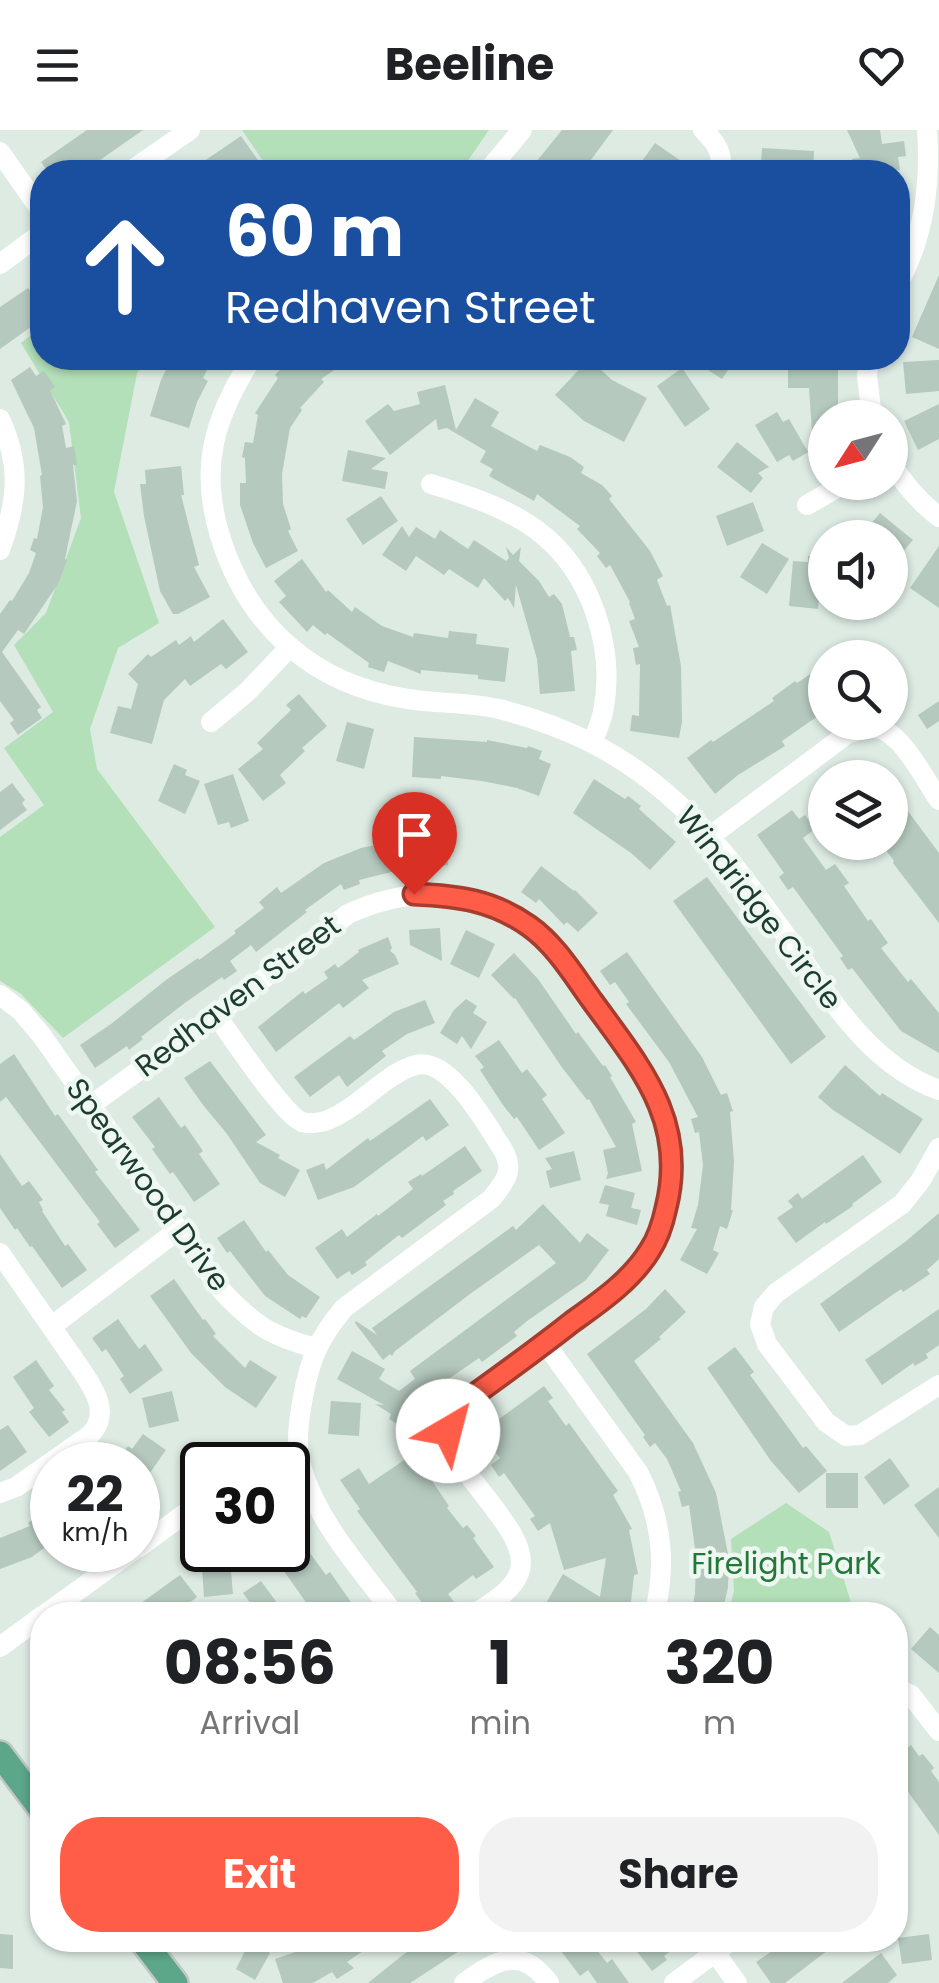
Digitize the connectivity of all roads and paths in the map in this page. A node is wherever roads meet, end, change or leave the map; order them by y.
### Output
1 (190, 130) edge
2 (522, 130) edge
3 (703, 130) edge
4 (928, 130) edge
5 (0, 152) edge
6 (146, 160) edge
7 (498, 160) edge
8 (722, 160) edge
9 (934, 166) edge
10 (30, 195) edge
11 (30, 242) edge
12 (910, 256) edge
13 (0, 264) edge
14 (245, 370) edge
15 (868, 370) edge
16 (869, 400) edge
17 (0, 420) edge
18 (431, 484) dead end
19 (908, 489) edge
20 (814, 500) edge
21 (807, 504) dead end
22 (939, 517) edge
23 (0, 550) edge
24 (289, 648) junction
25 (211, 722) dead end
26 (593, 742) junction
27 (939, 800) edge
28 (708, 836) junction
29 (0, 995) edge
30 (216, 1014) junction
31 (939, 1090) edge
32 (91, 1105) junction
33 (939, 1148) edge
34 (178, 1230) junction
35 (0, 1254) edge
36 (52, 1326) junction
37 (545, 1343) junction
38 (316, 1348) junction
39 (935, 1397) edge
40 (297, 1442) edge
41 (0, 1493) edge
42 (310, 1493) edge
43 (104, 1572) edge
44 (62, 1602) edge
45 (386, 1602) edge
46 (491, 1602) edge
47 (657, 1602) edge
48 (30, 1625) edge
49 (0, 1647) edge
50 (908, 1694) edge
51 (939, 1731) edge
52 (0, 1754) edge
53 (30, 1794) edge
54 (151, 1952) edge
55 (708, 1952) edge
56 (721, 1952) edge
57 (175, 1983) edge
58 (464, 1983) edge
59 (549, 1983) edge
60 (674, 1983) edge
61 (737, 1983) edge

1 - 6 street
2 - 7 street
3 - 8 street
4 - 9 street
5 - 10 street
9 - 12 street
11 - 13 street
14 - 24 street, Windridge Circle
15 - 16 street
17 - 23 street
18 - 26 street
19 - 22 street
20 - 21 street
24 - 25 street
24 - 26 street, Windridge Circle
26 - 28 street, Windridge Circle
27 - 28 street
28 - 31 street, Windridge Circle
29 - 32 street, Spearwood Drive
30 - 32 street, Redhaven Street
30 - 37 street, Redhaven Street
30 - 38 street
32 - 34 street, Spearwood Drive
33 - 39 street
34 - 36 street
34 - 38 street, Spearwood Drive
35 - 36 street
36 - 41 street
37 - 46 street, Redhaven Street
37 - 47 street
38 - 40 street
42 - 45 street
43 - 44 street
48 - 49 street
50 - 51 street
52 - 53 main road
54 - 57 main road
55 - 60 street
56 - 61 street
58 - 59 street

